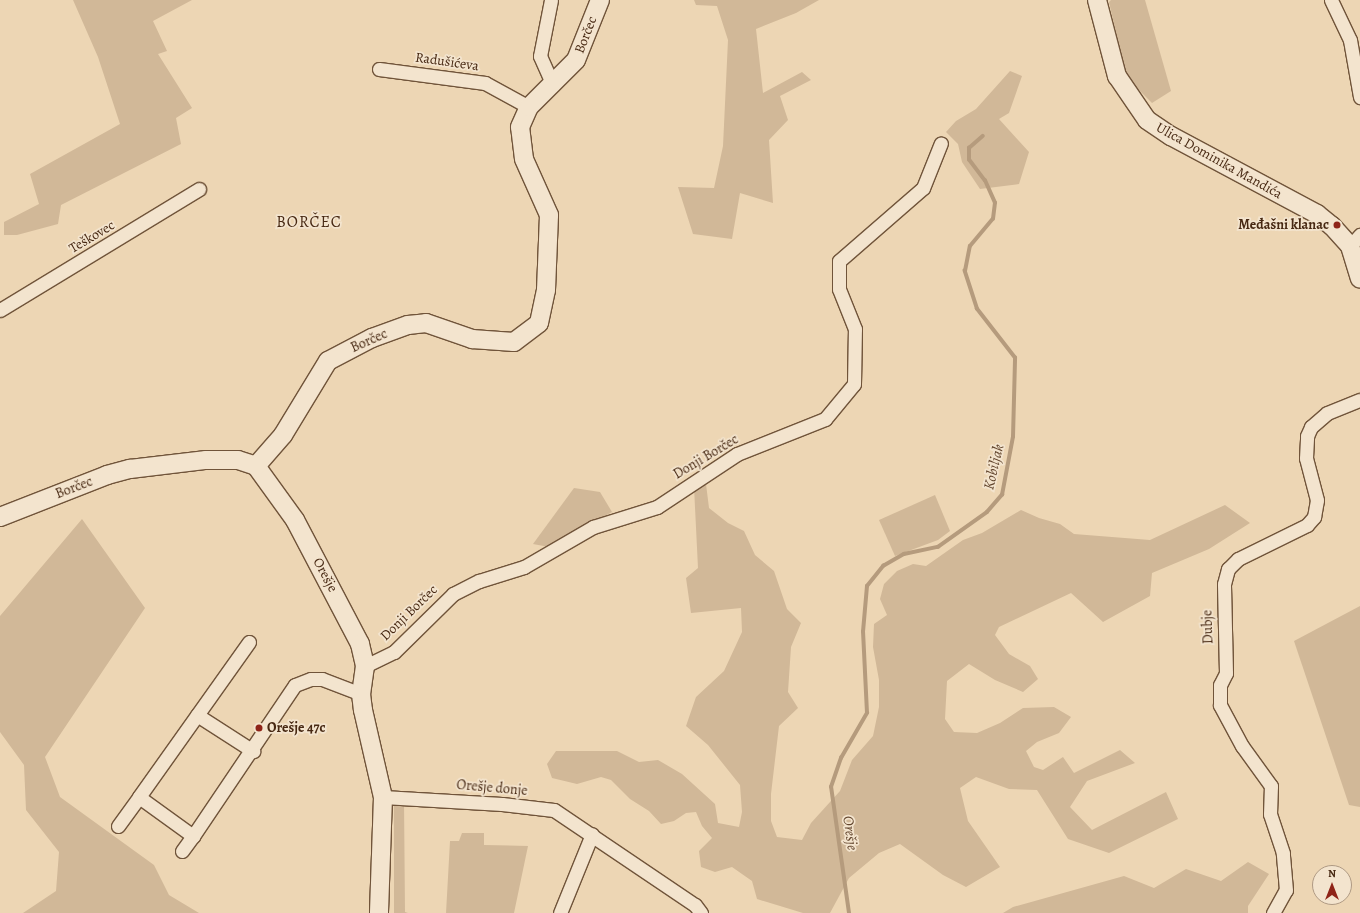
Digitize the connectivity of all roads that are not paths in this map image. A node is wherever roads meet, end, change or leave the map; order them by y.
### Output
1 (551, 0) edge
2 (600, 0) edge
3 (1097, 0) edge
4 (1331, 0) edge
5 (379, 69) dead end
6 (553, 85) junction
7 (1360, 97) edge
8 (529, 107) junction
9 (941, 143) dead end
10 (199, 188) dead end
11 (1355, 241) edge
12 (1360, 279) edge
13 (0, 310) edge
14 (1360, 400) edge
15 (256, 466) junction
16 (0, 517) edge
17 (249, 642) dead end
18 (365, 666) junction
19 (361, 694) junction
20 (197, 715) junction
21 (253, 751) junction
22 (139, 797) junction
23 (383, 797) junction
24 (118, 826) dead end
25 (592, 834) junction
26 (193, 836) junction
27 (182, 851) dead end
28 (379, 913) edge
29 (560, 913) edge
30 (701, 913) edge
31 (1273, 913) edge

1 - 6 street
2 - 6 street, Borčec
3 - 11 street, Ulica Dominika Mandića
4 - 7 street
5 - 8 street, Radušićeva
6 - 8 street, Borčec
8 - 15 street, Borčec
9 - 18 street, Donji Borčec
10 - 13 street, Teškovec
11 - 12 street, Ulica Dominika Mandića
14 - 31 street, Dubje
15 - 16 street, Borčec
15 - 18 street, Orešje
17 - 20 street
18 - 19 street, Orešje
19 - 21 street
19 - 23 street, Orešje
20 - 21 street
20 - 22 street
21 - 26 street
22 - 24 street
22 - 26 street
23 - 25 street, Orešje donje
23 - 28 street, Orešje
25 - 29 street
25 - 30 street, Orešje donje
26 - 27 street

